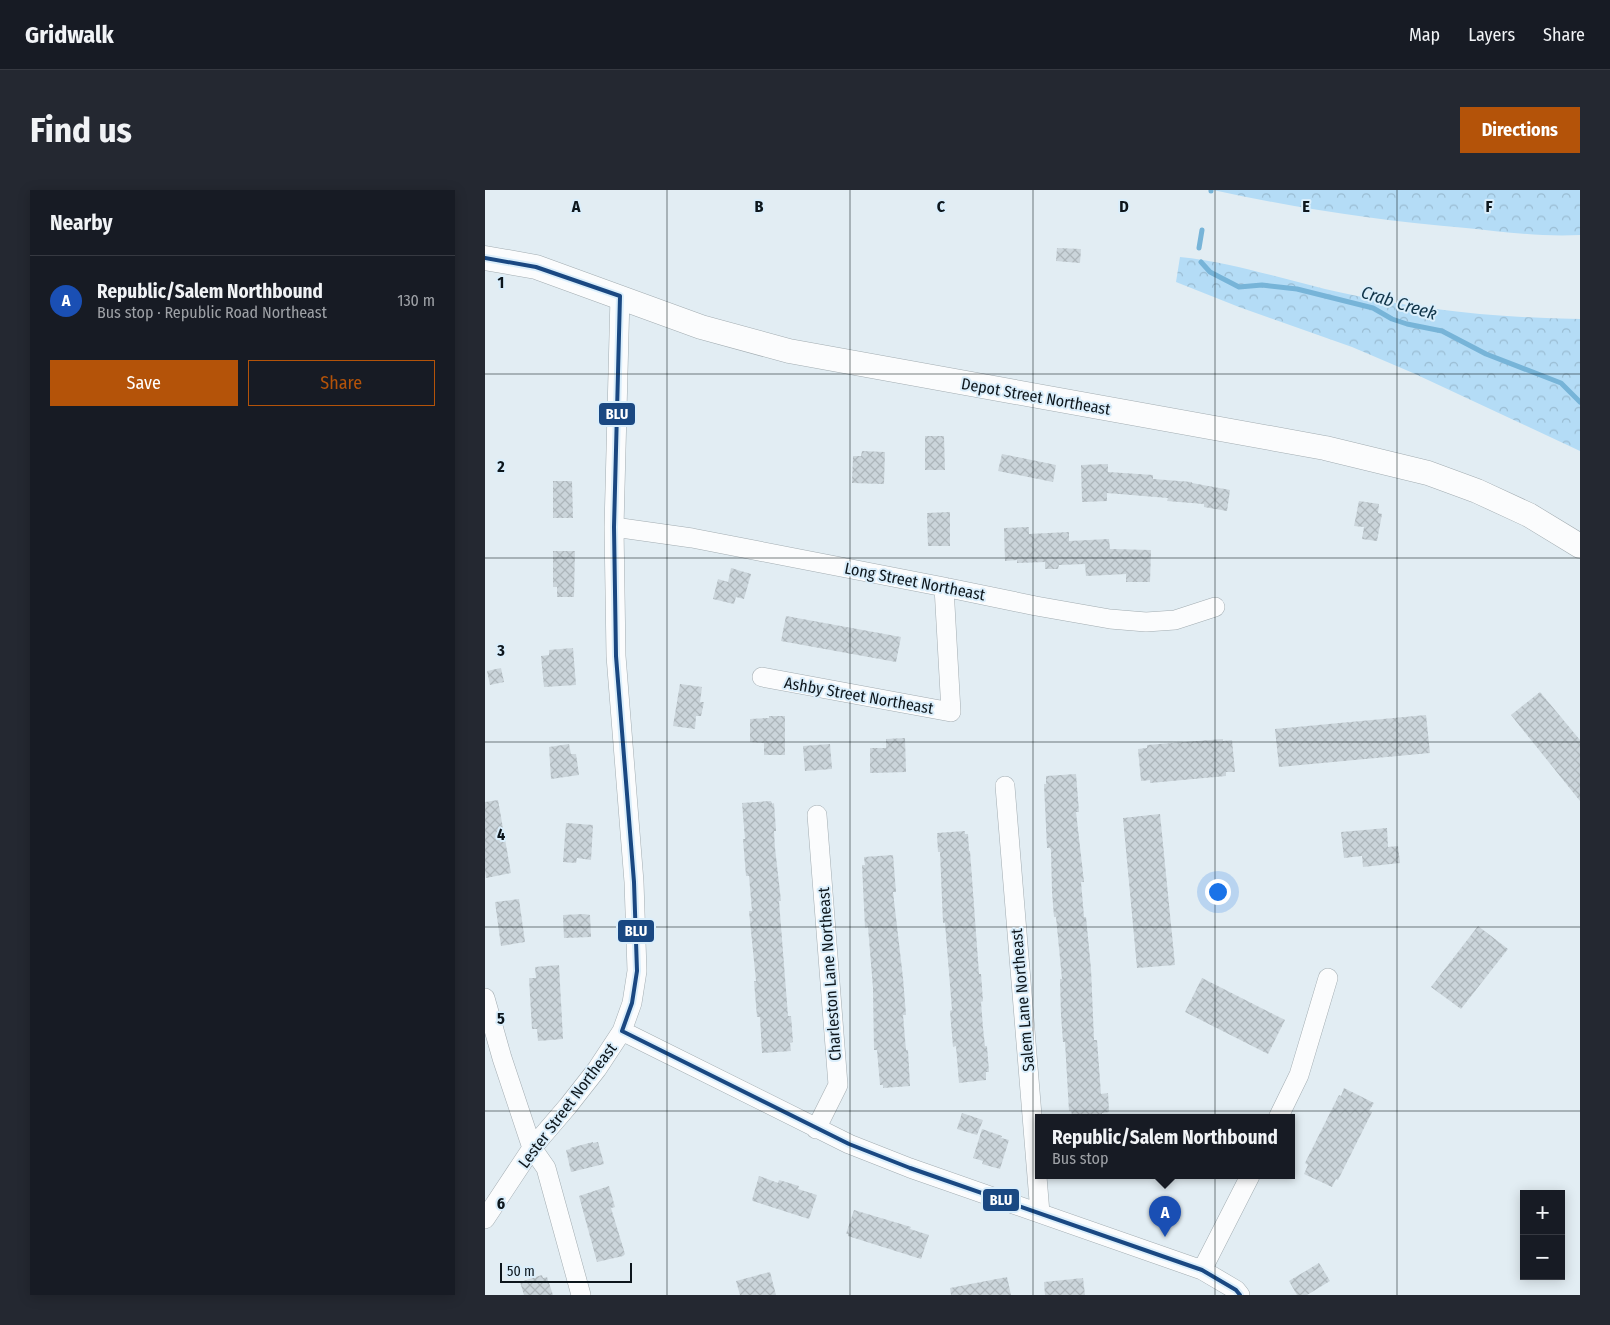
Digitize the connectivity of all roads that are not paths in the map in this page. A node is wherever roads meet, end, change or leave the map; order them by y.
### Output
1 (485, 258) edge
2 (620, 296) junction
3 (614, 527) junction
4 (1580, 546) edge
5 (944, 587) junction
6 (1215, 608) dead end
7 (762, 677) dead end
8 (1005, 786) dead end
9 (817, 815) dead end
10 (1328, 978) dead end
11 (485, 998) edge
12 (622, 1031) junction
13 (1281, 1114) edge
14 (816, 1128) junction
15 (532, 1148) junction
16 (1035, 1152) edge
17 (1037, 1179) edge
18 (1248, 1179) edge
19 (1040, 1213) junction
20 (485, 1218) edge
21 (1202, 1270) junction
22 (581, 1295) edge
23 (1240, 1295) edge

1 - 2 main road, Depot Street Northeast
2 - 3 street, Lester Street Northeast
2 - 4 main road, Depot Street Northeast
3 - 5 street, Long Street Northeast
3 - 12 street, Lester Street Northeast
5 - 6 street, Long Street Northeast
5 - 7 street, Ashby Street Northeast
8 - 16 street, Salem Lane Northeast
9 - 14 street, Charleston Lane Northeast
10 - 13 street
11 - 15 street
12 - 14 street
12 - 15 street, Lester Street Northeast
14 - 19 street
15 - 20 street, Lester Street Northeast
15 - 22 street
17 - 19 street, Salem Lane Northeast
18 - 21 street
19 - 21 street
21 - 23 street

